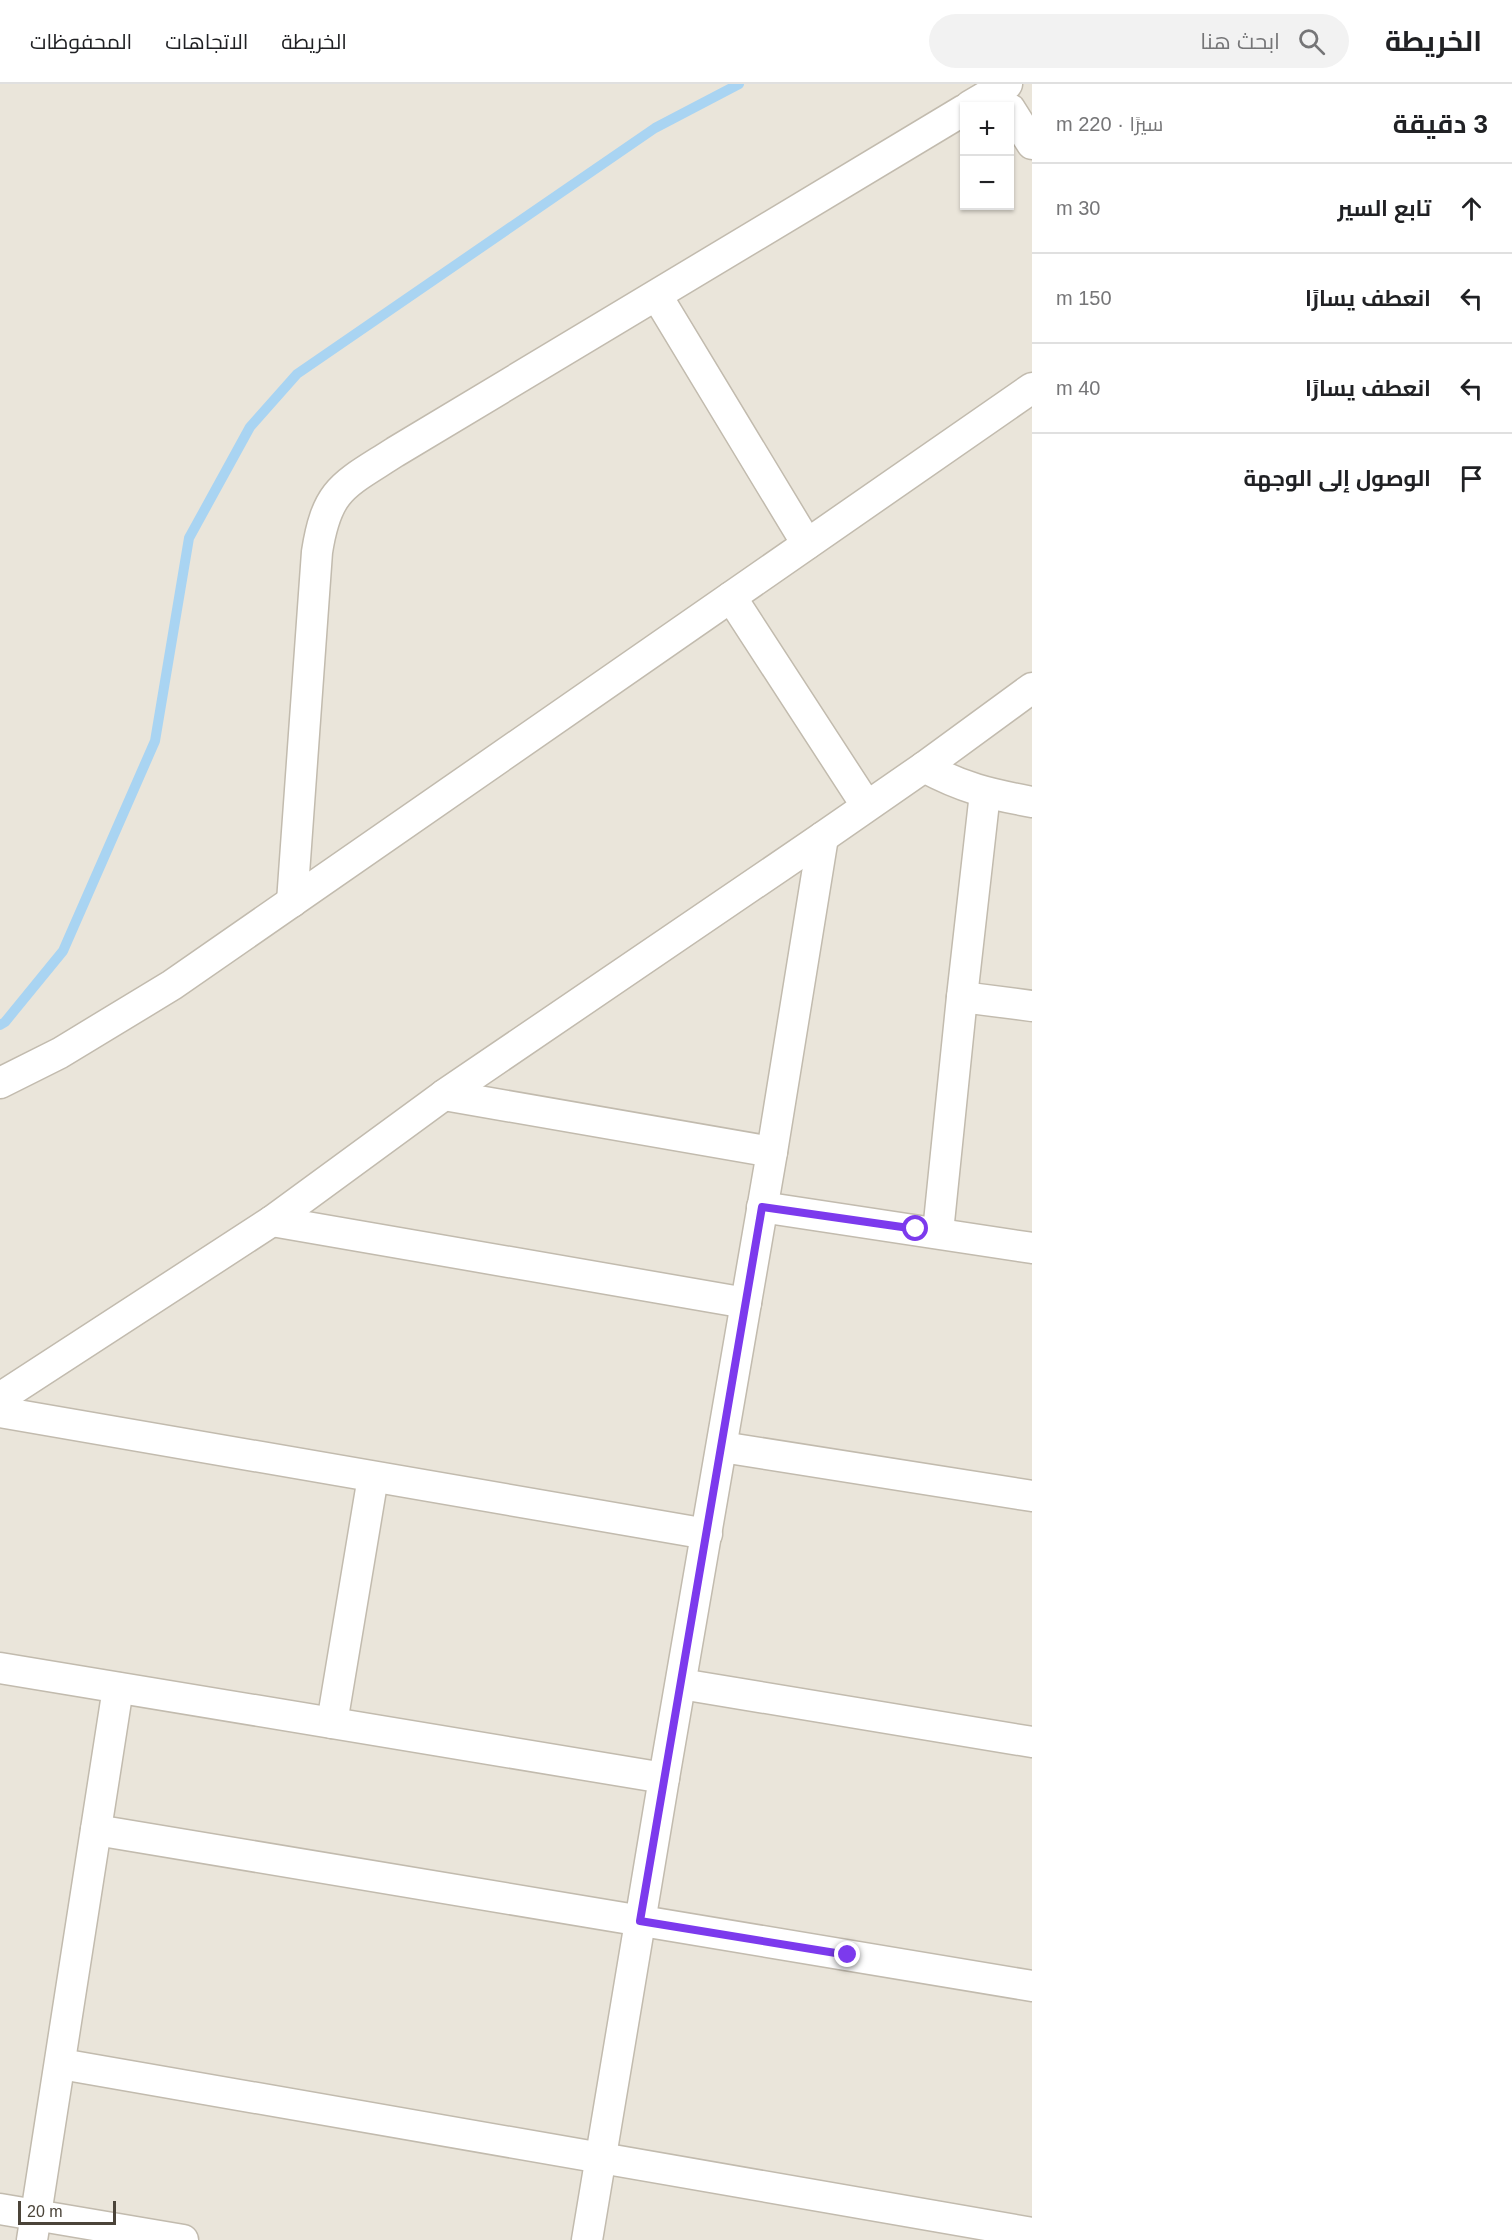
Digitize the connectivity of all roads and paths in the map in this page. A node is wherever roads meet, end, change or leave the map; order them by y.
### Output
1 (1005, 97) edge
2 (986, 102) edge
3 (960, 112) edge
4 (1032, 144) edge
5 (657, 296) junction
6 (1032, 388) edge
7 (807, 544) junction
8 (731, 597) junction
9 (1032, 688) edge
10 (924, 767) junction
11 (986, 793) junction
12 (1032, 802) edge
13 (866, 805) junction
14 (823, 837) junction
15 (292, 902) junction
16 (962, 997) junction
17 (1032, 1006) edge
18 (0, 1083) edge
19 (444, 1095) junction
20 (772, 1152) junction
21 (762, 1207) junction
22 (272, 1221) junction
23 (938, 1232) junction
24 (1032, 1248) edge
25 (746, 1303) junction
26 (0, 1398) edge
27 (0, 1412) edge
28 (722, 1447) junction
29 (373, 1477) junction
30 (1032, 1496) edge
31 (707, 1534) junction
32 (0, 1668) edge
33 (681, 1684) junction
34 (118, 1688) junction
35 (332, 1723) junction
36 (1032, 1742) edge
37 (664, 1778) junction
38 (96, 1830) junction
39 (640, 1921) junction
40 (1032, 1986) edge
41 (61, 2064) junction
42 (601, 2158) junction
43 (0, 2209) edge
44 (34, 2227) edge
45 (1032, 2233) edge
46 (183, 2240) edge
47 (587, 2240) edge

1 - 2 street
1 - 4 street
3 - 5 street
5 - 7 street
5 - 15 street
6 - 7 street
7 - 8 street
8 - 13 street
8 - 15 street
9 - 10 street
10 - 11 street
10 - 13 street
11 - 12 street
11 - 16 street
13 - 14 street
14 - 19 street
14 - 20 street
15 - 18 street
16 - 17 street
16 - 23 street
19 - 20 street
19 - 22 street
20 - 21 street
21 - 23 street
21 - 25 street
22 - 25 street
22 - 26 street
23 - 24 street
25 - 28 street
27 - 29 street
28 - 30 street
28 - 31 street
29 - 31 street
29 - 35 street
31 - 33 street
32 - 34 street
33 - 36 street
33 - 37 street
34 - 35 street
34 - 38 street
35 - 37 street
37 - 39 street
38 - 39 street
38 - 41 street
39 - 40 street
39 - 42 street
41 - 42 street
41 - 44 street
42 - 45 street
42 - 47 street
43 - 44 street
44 - 46 street

